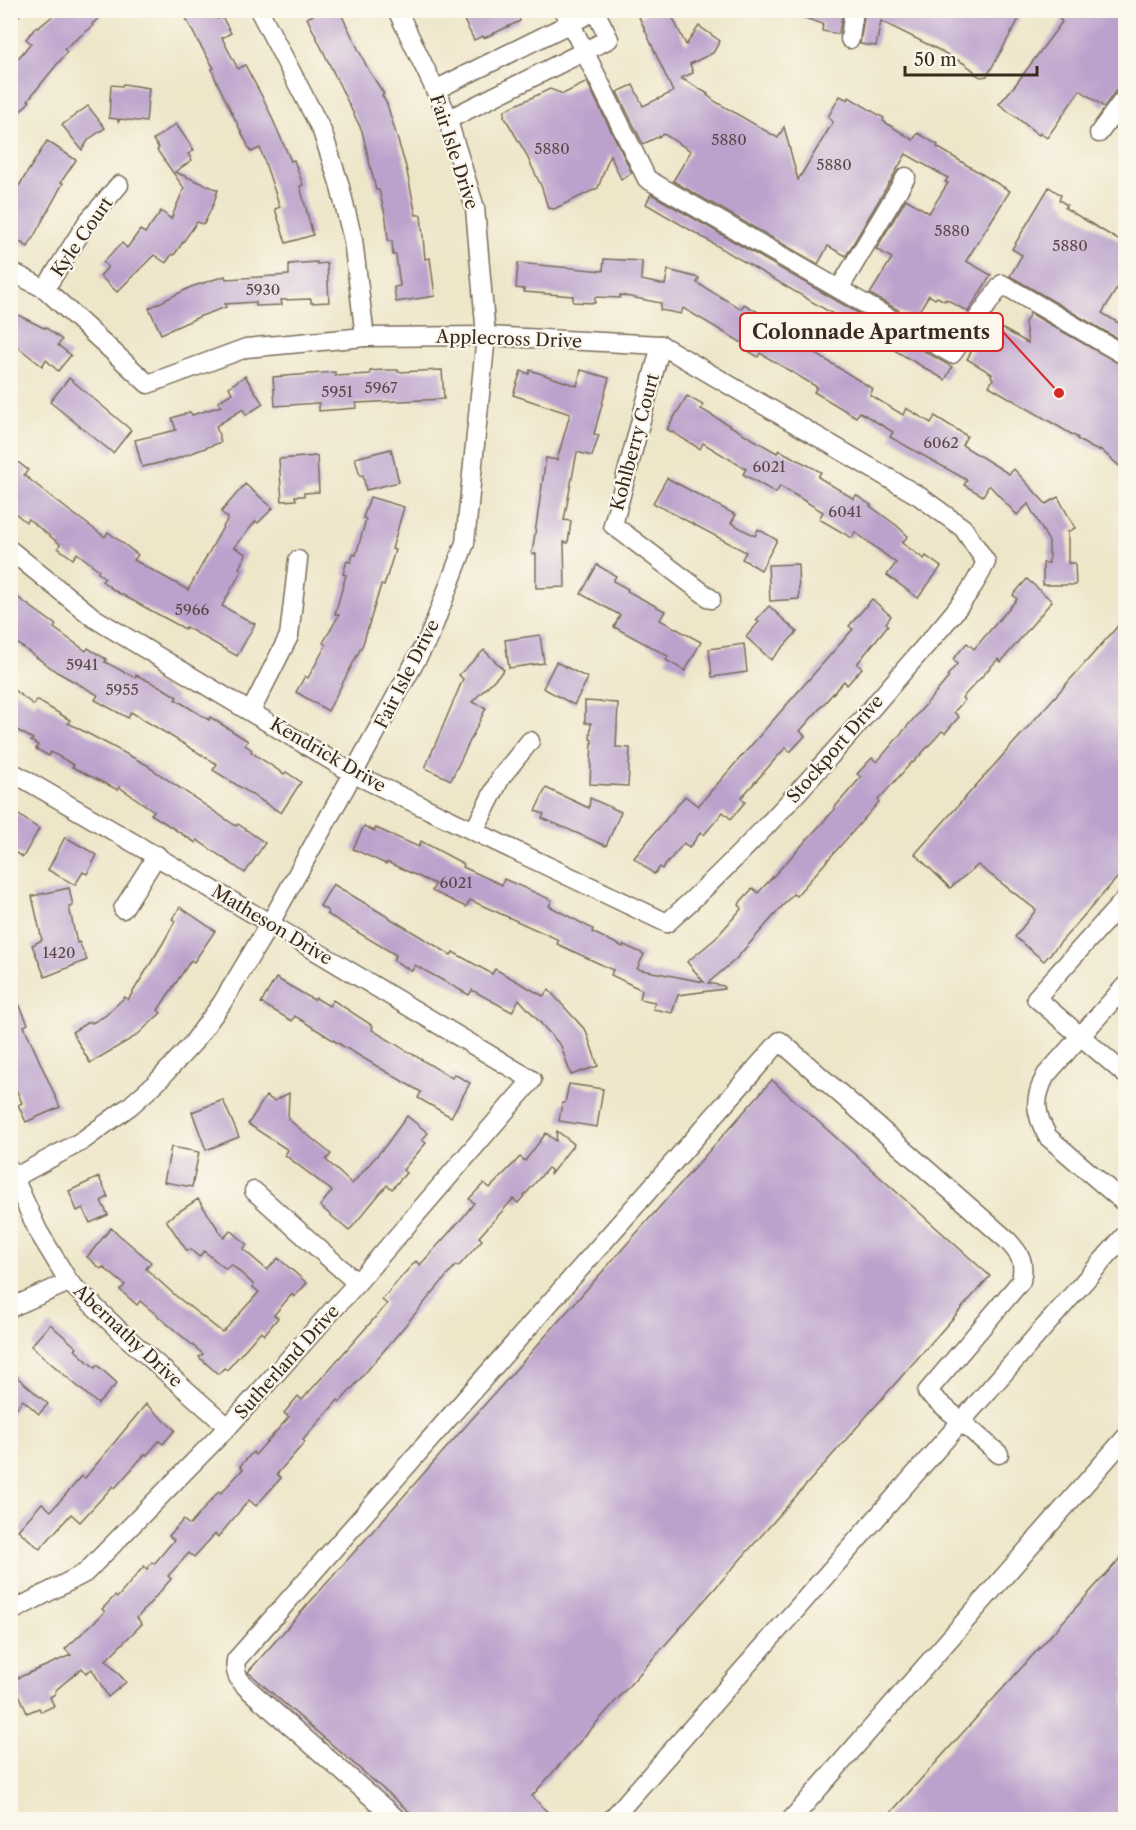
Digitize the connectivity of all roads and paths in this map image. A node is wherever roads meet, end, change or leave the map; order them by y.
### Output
1 (260, 10) edge
2 (397, 10) edge
3 (854, 10) edge
4 (567, 17) edge
5 (850, 39) dead end
6 (584, 52) junction
7 (435, 90) junction
8 (1125, 96) edge
9 (447, 120) junction
10 (1099, 133) dead end
11 (906, 177) dead end
12 (119, 184) dead end
13 (10, 271) edge
14 (45, 289) junction
15 (839, 289) junction
16 (486, 336) junction
17 (365, 337) junction
18 (661, 345) junction
19 (1125, 356) edge
20 (10, 550) edge
21 (298, 560) dead end
22 (986, 562) joint
23 (711, 599) dead end
24 (251, 711) junction
25 (530, 741) dead end
26 (10, 771) edge
27 (354, 774) junction
28 (474, 831) junction
29 (157, 855) junction
30 (1125, 898) edge
31 (123, 909) dead end
32 (667, 923) joint
33 (269, 925) junction
34 (1125, 985) edge
35 (1081, 1036) junction
36 (1125, 1075) edge
37 (532, 1080) joint
38 (12, 1176) edge
39 (254, 1191) dead end
40 (1125, 1204) edge
41 (1125, 1234) edge
42 (69, 1282) junction
43 (357, 1283) junction
44 (10, 1308) edge
45 (960, 1420) junction
46 (228, 1427) junction
47 (1125, 1437) edge
48 (999, 1454) dead end
49 (12, 1611) dead end
50 (398, 1820) edge
51 (610, 1820) edge
52 (791, 1820) edge

1 - 17 street
2 - 7 street, Fair Isle Drive
3 - 5 street
4 - 6 street
4 - 6 street
4 - 7 street
6 - 9 street
6 - 15 street
7 - 9 street, Fair Isle Drive
8 - 10 street
9 - 16 street, Fair Isle Drive
11 - 15 street
12 - 14 street, Kyle Court
13 - 14 street, Applecross Drive
14 - 17 street, Applecross Drive
15 - 19 street
16 - 17 street, Applecross Drive
16 - 18 street, Applecross Drive
16 - 27 street, Fair Isle Drive
18 - 22 street, Applecross Drive
18 - 23 street, Kohlberry Court
20 - 24 street, Kendrick Drive
21 - 24 street
22 - 32 street, Stockport Drive
24 - 27 street, Kendrick Drive
25 - 28 street
26 - 29 street, Matheson Drive
27 - 28 street, Kendrick Drive
27 - 33 street, Fair Isle Drive
28 - 32 street, Kendrick Drive
29 - 31 street
29 - 33 street, Matheson Drive
30 - 35 street
33 - 37 street, Matheson Drive
33 - 38 street, Fair Isle Drive
34 - 35 street
35 - 36 street
35 - 40 street
37 - 43 street, Sutherland Drive
38 - 42 street, Abernathy Drive
39 - 43 street
41 - 45 street
42 - 44 street
42 - 46 street, Abernathy Drive
43 - 46 street, Sutherland Drive
45 - 48 street
45 - 50 street
45 - 51 street
46 - 49 street, Sutherland Drive
47 - 52 street

